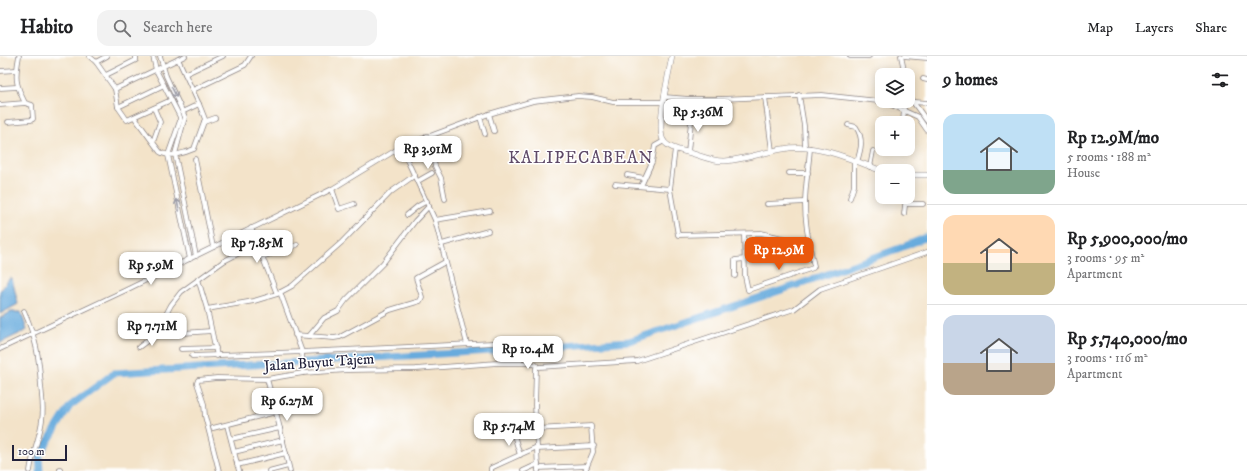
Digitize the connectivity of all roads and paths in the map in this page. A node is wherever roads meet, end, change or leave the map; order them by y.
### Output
1 (19, 56) edge
2 (89, 56) edge
3 (107, 56) edge
4 (136, 56) edge
5 (153, 56) edge
6 (160, 56) edge
7 (185, 56) edge
8 (223, 56) edge
9 (251, 56) edge
10 (672, 56) edge
11 (850, 56) edge
12 (869, 56) edge
13 (903, 56) edge
14 (927, 58) edge
15 (178, 59) junction
16 (96, 62) junction
17 (162, 67) junction
18 (904, 68) edge
19 (16, 70) junction
20 (156, 70) junction
21 (0, 71) edge
22 (185, 74) junction
23 (106, 75) junction
24 (164, 85) junction
25 (17, 87) junction
26 (0, 88) edge
27 (116, 89) junction
28 (193, 90) junction
29 (799, 95) junction
30 (664, 96) junction
31 (765, 97) junction
32 (171, 100) junction
33 (662, 102) junction
34 (915, 102) edge
35 (25, 103) junction
36 (927, 103) edge
37 (200, 104) junction
38 (915, 104) edge
39 (0, 105) edge
40 (118, 107) junction
41 (154, 108) junction
42 (904, 110) junction
43 (183, 111) junction
44 (692, 111) dead end
45 (920, 112) junction
46 (178, 113) junction
47 (489, 114) junction
48 (904, 116) edge
49 (480, 117) junction
50 (135, 118) junction
51 (215, 118) dead end
52 (927, 121) edge
53 (8, 122) dead end
54 (204, 122) junction
55 (848, 125) dead end
56 (927, 130) edge
57 (494, 131) dead end
58 (485, 134) dead end
59 (428, 136) junction
60 (664, 141) junction
61 (153, 142) junction
62 (401, 147) junction
63 (808, 148) junction
64 (675, 149) junction
65 (772, 151) junction
66 (873, 151) dead end
67 (688, 152) junction
68 (175, 157) junction
69 (168, 159) junction
70 (196, 159) dead end
71 (855, 161) junction
72 (870, 167) junction
73 (875, 169) edge
74 (432, 173) dead end
75 (789, 173) dead end
76 (808, 173) junction
77 (415, 175) junction
78 (627, 175) dead end
79 (915, 175) edge
80 (927, 175) edge
81 (644, 178) junction
82 (418, 181) junction
83 (615, 184) dead end
84 (642, 186) junction
85 (332, 189) junction
86 (670, 189) junction
87 (850, 198) dead end
88 (445, 199) dead end
89 (427, 201) junction
90 (805, 202) junction
91 (354, 204) dead end
92 (766, 204) dead end
93 (906, 204) edge
94 (915, 204) edge
95 (923, 204) dead end
96 (429, 206) junction
97 (490, 211) dead end
98 (904, 214) dead end
99 (406, 215) dead end
100 (435, 220) junction
101 (252, 228) junction
102 (488, 231) dead end
103 (190, 232) junction
104 (184, 234) junction
105 (744, 234) junction
106 (808, 242) junction
107 (257, 244) junction
108 (442, 244) junction
109 (297, 245) dead end
110 (213, 247) junction
111 (927, 252) edge
112 (196, 256) junction
113 (262, 257) junction
114 (190, 258) junction
115 (745, 259) junction
116 (445, 262) junction
117 (735, 276) dead end
118 (198, 279) junction
119 (279, 293) junction
120 (207, 309) junction
121 (24, 311) dead end
122 (211, 331) junction
123 (34, 333) junction
124 (155, 335) junction
125 (295, 335) junction
126 (308, 336) junction
127 (514, 342) dead end
128 (466, 344) junction
129 (139, 347) dead end
130 (216, 348) junction
131 (0, 349) edge
132 (181, 349) dead end
133 (302, 353) junction
134 (192, 356) dead end
135 (217, 356) junction
136 (537, 367) junction
137 (303, 372) junction
138 (267, 378) junction
139 (272, 393) junction
140 (262, 396) dead end
141 (276, 412) junction
142 (227, 425) junction
143 (213, 428) dead end
144 (280, 428) junction
145 (536, 429) junction
146 (514, 435) dead end
147 (231, 440) junction
148 (282, 440) junction
149 (594, 446) junction
150 (537, 448) junction
151 (234, 452) junction
152 (286, 453) junction
153 (520, 455) junction
154 (237, 465) junction
155 (587, 466) junction
156 (538, 468) edge
157 (289, 469) edge
158 (30, 471) edge
159 (219, 471) edge
160 (239, 471) edge
161 (269, 471) edge
162 (491, 471) edge
163 (523, 471) edge
164 (585, 471) edge

1 - 19 street
2 - 16 street
3 - 16 street
4 - 23 street
5 - 20 street
6 - 17 street
7 - 15 street
8 - 22 street
9 - 28 street
10 - 30 street
11 - 12 street
13 - 14 street
13 - 18 street
15 - 17 street
15 - 22 street
16 - 23 street
17 - 20 street
17 -> 43 street
19 - 21 street
19 - 25 street
20 - 24 street
20 - 27 street
22 - 28 street
23 - 27 street
24 - 32 street
24 - 40 street
25 - 26 street
25 - 35 street
27 - 40 street
28 - 37 street
29 - 31 street
29 - 42 street
29 - 63 street
30 - 31 street
30 - 33 street
31 - 65 street
32 - 41 street
32 - 46 street
33 - 47 street
33 - 60 street
34 - 36 street
35 - 39 street
35 - 53 street
37 - 43 street
37 - 54 street
38 - 45 street
40 - 50 street
41 - 50 street
41 - 61 street
42 - 45 street
42 - 48 street
43 - 46 street
43 - 68 street
44 - 67 street
45 - 52 street
45 - 56 street
46 - 69 street
47 - 49 street
47 - 57 street
49 - 58 street
49 - 59 street
50 - 61 street
51 - 54 street
54 - 68 street
55 - 71 street
59 - 62 street
59 - 88 street
60 - 64 street
60 - 81 street
61 - 69 street
62 - 77 street
62 - 85 street
63 - 65 street
63 - 71 street
63 - 76 street
64 - 67 street
64 - 86 street
65 - 67 street
66 - 72 street
68 - 69 street
68 - 103 street
104 -> 69 street
70 - 110 street
71 - 72 street
71 - 87 street
72 - 73 street
74 - 82 street
75 - 76 street
76 - 90 street
77 - 82 street
77 - 119 street
78 - 81 street
79 - 80 street
81 - 84 street
82 - 89 street
83 - 84 street
84 - 86 street
85 - 91 street
85 - 101 street
86 - 105 street
89 - 96 street
89 - 99 street
90 - 92 street
90 - 106 street
93 - 98 street
94 - 95 street
96 - 100 street
96 - 126 street
97 - 100 street
100 - 108 street
101 - 107 street
101 - 110 street
102 - 108 street
103 - 104 street
103 - 112 street
104 - 114 street
105 - 106 street
105 - 115 street
106 - 115 street
107 - 113 street
107 - 118 street
108 - 116 street
109 - 113 street
110 - 112 street
111 - 136 street, Jalan Buyut Tajem
112 - 114 street
113 - 119 street
114 - 123 street
115 - 117 street
116 - 126 street
116 - 128 street
118 - 120 street
118 - 124 street
119 - 120 street
119 - 125 street
120 - 122 street
121 - 123 street
122 - 124 street
122 - 130 street
123 - 131 street
123 - 158 street
124 - 129 street
125 - 126 street
125 - 133 street
127 - 128 street
128 - 133 street
130 - 132 street
130 - 135 street
133 - 135 street
133 - 137 street
134 - 135 street
136 - 137 street, Jalan Buyut Tajem
136 - 145 street
137 - 138 street, Jalan Buyut Tajem
138 - 139 street
138 - 159 street, Jalan Buyut Tajem
139 - 140 street
139 - 141 street
141 - 142 street
141 - 144 street
142 - 143 street
142 - 147 street
144 - 147 street
144 - 148 street
145 - 149 street
145 - 150 street
146 - 153 street
147 - 151 street
148 - 151 street
148 - 152 street
149 - 150 street
149 - 155 street
150 - 153 street
150 - 156 street
151 - 154 street
152 - 154 street
152 - 157 street
153 - 162 street
154 - 160 street
155 - 156 street
155 - 164 street
156 - 163 street
157 - 161 street

